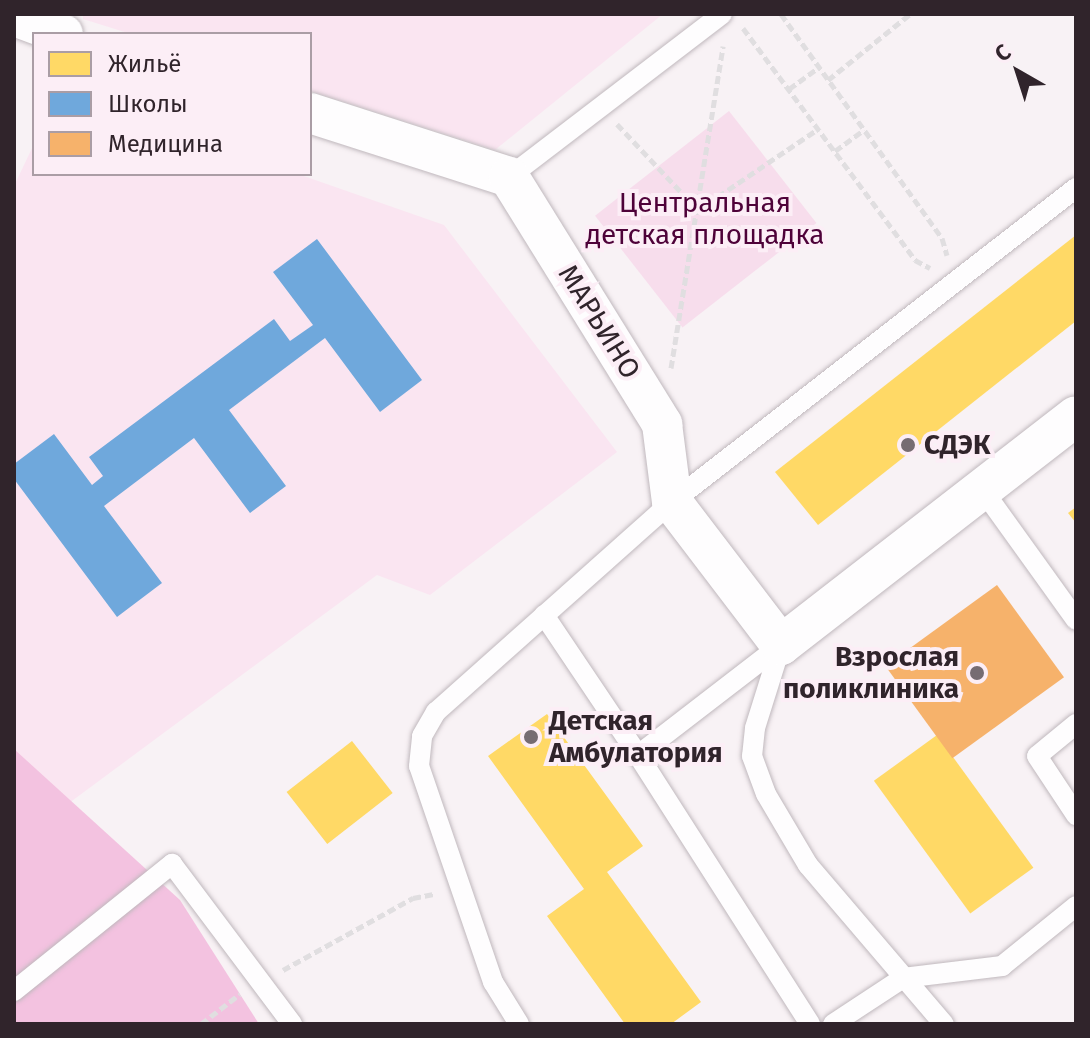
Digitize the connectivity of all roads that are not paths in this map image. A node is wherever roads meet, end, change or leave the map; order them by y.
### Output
1 (14, 16) edge
2 (724, 22) edge
3 (58, 32) edge
4 (312, 114) edge
5 (509, 177) junction
6 (1076, 188) edge
7 (1076, 416) edge
8 (982, 489) junction
9 (672, 502) junction
10 (544, 615) junction
11 (1076, 620) edge
12 (781, 645) junction
13 (1076, 724) edge
14 (638, 755) junction
15 (1076, 815) edge
16 (1076, 906) edge
17 (903, 978) junction
18 (14, 991) edge
19 (292, 1024) edge
20 (519, 1024) edge
21 (810, 1024) edge
22 (833, 1024) edge
23 (944, 1024) edge

1 - 3 street
2 - 5 lane
4 - 5 street
5 - 9 street, МАРЬИНО
6 - 9 lane
7 - 8 street
8 - 11 lane
8 - 12 street
9 - 10 lane
9 - 12 street
10 - 14 lane
10 - 20 lane
12 - 14 lane
12 - 17 lane
13 - 15 lane
14 - 21 lane
16 - 17 lane
17 - 22 lane
17 - 23 lane
18 - 19 lane

